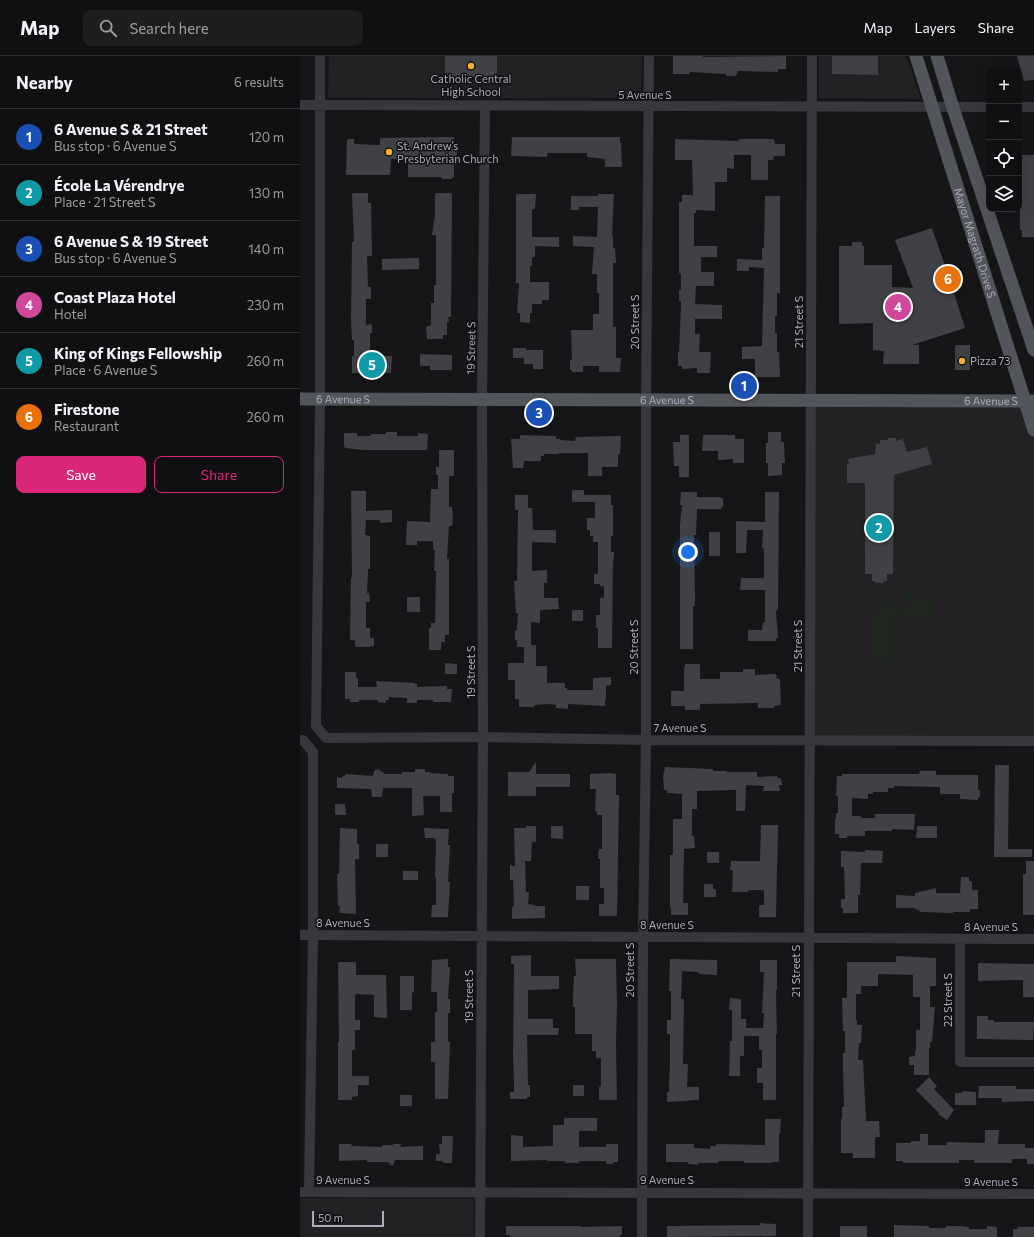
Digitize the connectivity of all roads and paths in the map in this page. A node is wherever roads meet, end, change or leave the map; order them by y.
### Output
1 (320, 56) edge
2 (649, 56) edge
3 (812, 56) edge
4 (916, 56) edge
5 (937, 56) edge
6 (300, 105) edge
7 (320, 106) junction
8 (485, 107) junction
9 (648, 107) junction
10 (812, 107) junction
11 (986, 107) edge
12 (1022, 107) edge
13 (1034, 107) edge
14 (933, 108) junction
15 (953, 108) junction
16 (1034, 350) edge
17 (300, 399) edge
18 (320, 399) junction
19 (482, 400) junction
20 (646, 400) junction
21 (811, 401) junction
22 (1030, 401) edge
23 (1034, 430) edge
24 (483, 737) junction
25 (302, 740) edge
26 (646, 740) junction
27 (809, 740) junction
28 (1034, 741) edge
29 (300, 935) edge
30 (313, 935) junction
31 (482, 935) junction
32 (642, 937) junction
33 (808, 938) junction
34 (960, 939) junction
35 (1034, 939) edge
36 (1034, 1062) edge
37 (304, 1192) edge
38 (480, 1192) junction
39 (642, 1192) junction
40 (808, 1193) junction
41 (1034, 1194) edge
42 (480, 1237) edge
43 (642, 1237) edge
44 (808, 1237) edge

1 - 7 street
2 - 9 street, 20 Street S
3 - 10 street, 21 Street S
4 - 14 main road, Mayor Magrath Drive S
5 - 15 main road, Mayor Magrath Drive S
6 - 7 street, 5 Avenue S
7 - 8 street, 5 Avenue S
7 - 18 street
8 - 9 street, 5 Avenue S
8 - 19 street, 19 Street S
9 - 10 street, 5 Avenue S
9 - 20 street, 20 Street S
10 - 14 street, 5 Avenue S
10 - 21 street, 21 Street S
11 - 15 street, 5 Avenue S
12 - 13 street
14 - 15 street, 5 Avenue S
14 - 22 main road, Mayor Magrath Drive S
15 - 16 main road, Mayor Magrath Drive S
17 - 18 main road, 6 Avenue S
18 - 19 main road, 6 Avenue S
18 - 24 street, 7 Avenue S
19 - 20 main road, 6 Avenue S
19 - 24 street, 19 Street S
20 - 21 main road, 6 Avenue S
20 - 26 street, 20 Street S
21 - 22 main road, 6 Avenue S
21 - 27 street, 21 Street S
22 - 23 main road, Mayor Magrath Drive S
24 - 26 street, 7 Avenue S
24 - 31 street, 19 Street S
25 - 30 street
26 - 27 street, 7 Avenue S
26 - 32 street, 20 Street S
27 - 28 street, 7 Avenue S
27 - 33 street, 21 Street S
29 - 30 street, 8 Avenue S
30 - 31 street, 8 Avenue S
30 - 37 street
31 - 32 street, 8 Avenue S
31 - 38 street, 19 Street S
32 - 33 street, 8 Avenue S
32 - 39 street, 20 Street S
33 - 34 street, 8 Avenue S
33 - 40 street, 21 Street S
34 - 35 street, 8 Avenue S
34 - 36 street, 22 Street S
37 - 38 street, 9 Avenue S
38 - 39 street, 9 Avenue S
38 - 42 street, 19 Street S
39 - 40 street, 9 Avenue S
39 - 43 street, 20 Street S
40 - 41 street, 9 Avenue S
40 - 44 street, 21 Street S

